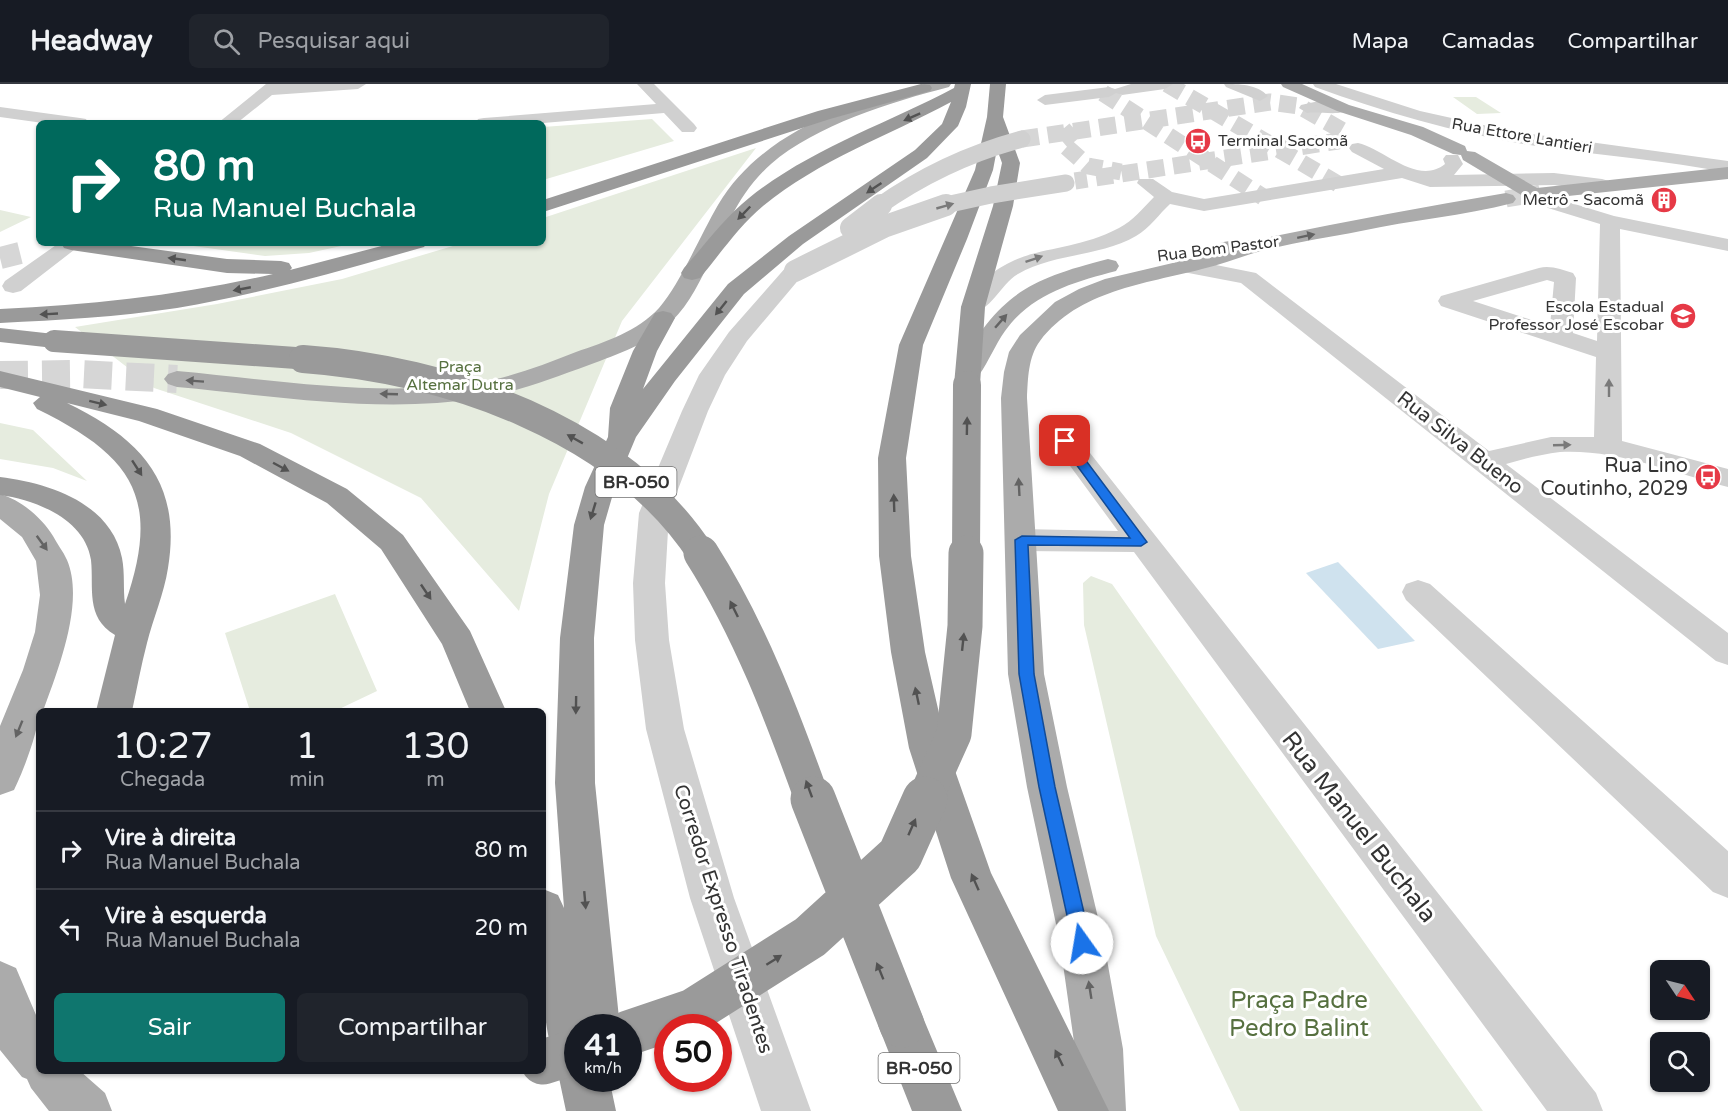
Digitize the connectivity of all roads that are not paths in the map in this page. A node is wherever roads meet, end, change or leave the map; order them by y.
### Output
1 (358, 84) edge
2 (645, 84) edge
3 (872, 84) edge
4 (942, 84) edge
5 (998, 84) edge
6 (1073, 84) edge
7 (1165, 84) edge
8 (1232, 84) tunnel mouth
9 (1289, 84) edge
10 (1321, 84) edge
11 (272, 87) edge
12 (963, 87) edge
13 (924, 88) junction
14 (1044, 92) edge
15 (1089, 94) junction
16 (1260, 96) dead end
17 (669, 108) junction
18 (1307, 108) dead end
19 (1343, 108) junction
20 (0, 112) edge
21 (1058, 116) tunnel mouth
22 (995, 117) junction
23 (58, 120) edge
24 (230, 120) edge
25 (521, 120) edge
26 (688, 128) dead end
27 (1022, 139) tunnel mouth
28 (1358, 148) dead end
29 (1454, 152) junction
30 (1728, 167) edge
31 (1403, 172) junction
32 (1728, 174) edge
33 (1070, 182) tunnel mouth
34 (1146, 183) tunnel mouth
35 (1602, 185) junction
36 (1508, 190) junction
37 (546, 196) edge
38 (1542, 196) junction
39 (1166, 197) junction
40 (546, 205) edge
41 (1610, 221) junction
42 (1728, 245) edge
43 (43, 246) edge
44 (68, 246) edge
45 (92, 246) edge
46 (406, 246) edge
47 (1249, 248) junction
48 (27, 251) tunnel mouth
49 (340, 265) junction
50 (1186, 266) junction
51 (795, 271) junction
52 (692, 273) junction
53 (1248, 278) junction
54 (13, 286) tunnel mouth
55 (973, 307) junction
56 (0, 316) edge
57 (663, 318) junction
58 (0, 335) edge
59 (1559, 338) junction
60 (1609, 352) junction
61 (969, 377) junction
62 (177, 379) tunnel mouth
63 (0, 381) edge
64 (622, 437) junction
65 (1065, 441) dead end
66 (1608, 447) junction
67 (1485, 462) junction
68 (1728, 478) edge
69 (0, 486) edge
70 (0, 504) edge
71 (1022, 540) junction
72 (1141, 542) junction
73 (1418, 592) dead end
74 (131, 637) junction
75 (1728, 652) edge
76 (115, 708) edge
77 (487, 708) edge
78 (0, 778) edge
79 (1724, 870) edge
80 (546, 922) edge
81 (0, 984) edge
82 (569, 1014) edge
83 (595, 1014) edge
84 (642, 1028) edge
85 (36, 1056) edge
86 (564, 1056) edge
87 (546, 1061) edge
88 (50, 1074) edge
89 (587, 1092) edge
90 (602, 1092) edge
91 (87, 1111) edge
92 (591, 1111) edge
93 (603, 1111) edge
94 (786, 1111) edge
95 (937, 1111) edge
96 (1084, 1111) edge
97 (1101, 1111) edge
98 (1578, 1111) edge

1 - 11 street
2 - 17 street
3 - 37 highway
4 - 13 main road
5 - 22 highway
6 - 15 street
7 - 15 street
8 - 16 street
9 - 19 main road
10 - 30 street, Rua Ettore Lantieri
11 - 24 street
12 -> 52 highway
12 -> 64 highway
13 - 40 highway
13 - 52 main road
14 - 15 street
14 - 21 street
17 - 25 street
17 - 26 street
18 - 19 street
19 - 29 main road
20 - 23 street
22 - 55 highway
96 -> 22 highway
27 - 51 street, bridge
28 - 31 street
29 - 31 street
29 - 36 main road
31 - 36 street
31 - 39 street
32 - 35 main road
51 -> 33 street, Corredor Expresso Tiradentes, bridge
34 - 39 street
35 - 36 street
35 - 38 main road
36 - 38 main road
47 -> 36 main road, Rua Bom Pastor
38 - 41 street
55 -> 39 street
41 - 42 street
41 - 60 street
43 - 48 street
44 - 54 street
49 -> 45 highway
46 - 49 highway
47 - 50 main road
47 - 53 street
61 -> 47 main road, Rua Bom Pastor
49 -> 56 highway
50 - 53 street, Rua Silva Bueno
71 -> 50 main road
51 - 94 street, Corredor Expresso Tiradentes
52 - 57 main road
53 - 67 street, Rua Silva Bueno
55 - 61 highway
57 -> 62 main road
57 - 64 highway
95 -> 58 highway, BR-050, bridge
59 - 59 street
59 - 60 street
66 -> 60 street
84 -> 61 highway, bridge
63 -> 74 highway
63 -> 77 highway
64 -> 83 highway
65 - 72 street, Rua Manuel Buchala
67 -> 66 street
66 - 68 street
67 - 75 street, Rua Silva Bueno
69 - 74 highway
70 -> 78 main road
71 - 72 street
97 -> 71 main road
72 - 98 street, Rua Manuel Buchala
73 - 79 street
74 - 76 highway
80 - 82 highway
81 - 85 main road
86 - 87 highway, bridge
88 - 91 main road
89 - 92 highway
90 - 93 highway

